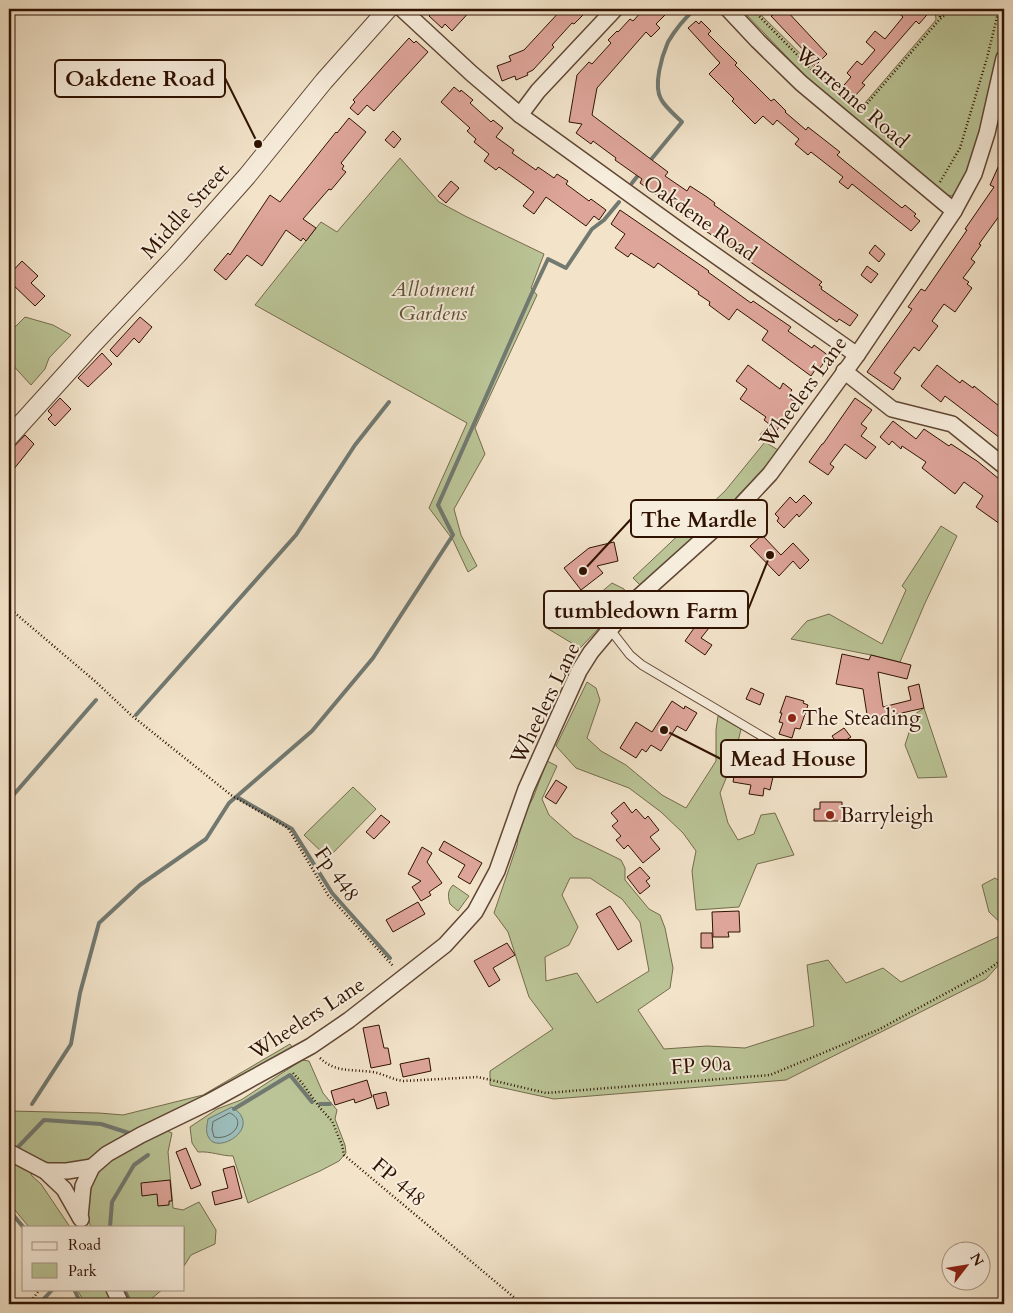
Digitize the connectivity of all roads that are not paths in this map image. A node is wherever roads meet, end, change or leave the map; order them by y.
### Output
1 (388, 9) edge
2 (402, 9) edge
3 (615, 9) edge
4 (728, 9) edge
5 (1004, 58) edge
6 (520, 115) junction
7 (954, 211) junction
8 (857, 354) junction
9 (844, 371) junction
10 (9, 437) edge
11 (1004, 466) edge
12 (609, 628) junction
13 (832, 754) dead end
14 (9, 1152) edge
15 (92, 1166) junction
16 (45, 1171) junction
17 (82, 1222) edge
18 (114, 1290) edge
19 (121, 1304) edge

1 - 10 street, Middle Street
2 - 6 street, Oakdene Road
3 - 6 street
4 - 7 street, Warrenne Road
5 - 7 street, Wheelers Lane
6 - 8 street, Oakdene Road
7 - 8 street, Wheelers Lane
8 - 9 street, Wheelers Lane
9 - 11 street
9 - 12 street, Wheelers Lane
12 - 13 lane
12 - 15 street, Wheelers Lane
14 - 16 street
15 - 16 street, Wheelers Lane
15 - 17 street
16 - 17 street
18 - 19 street

